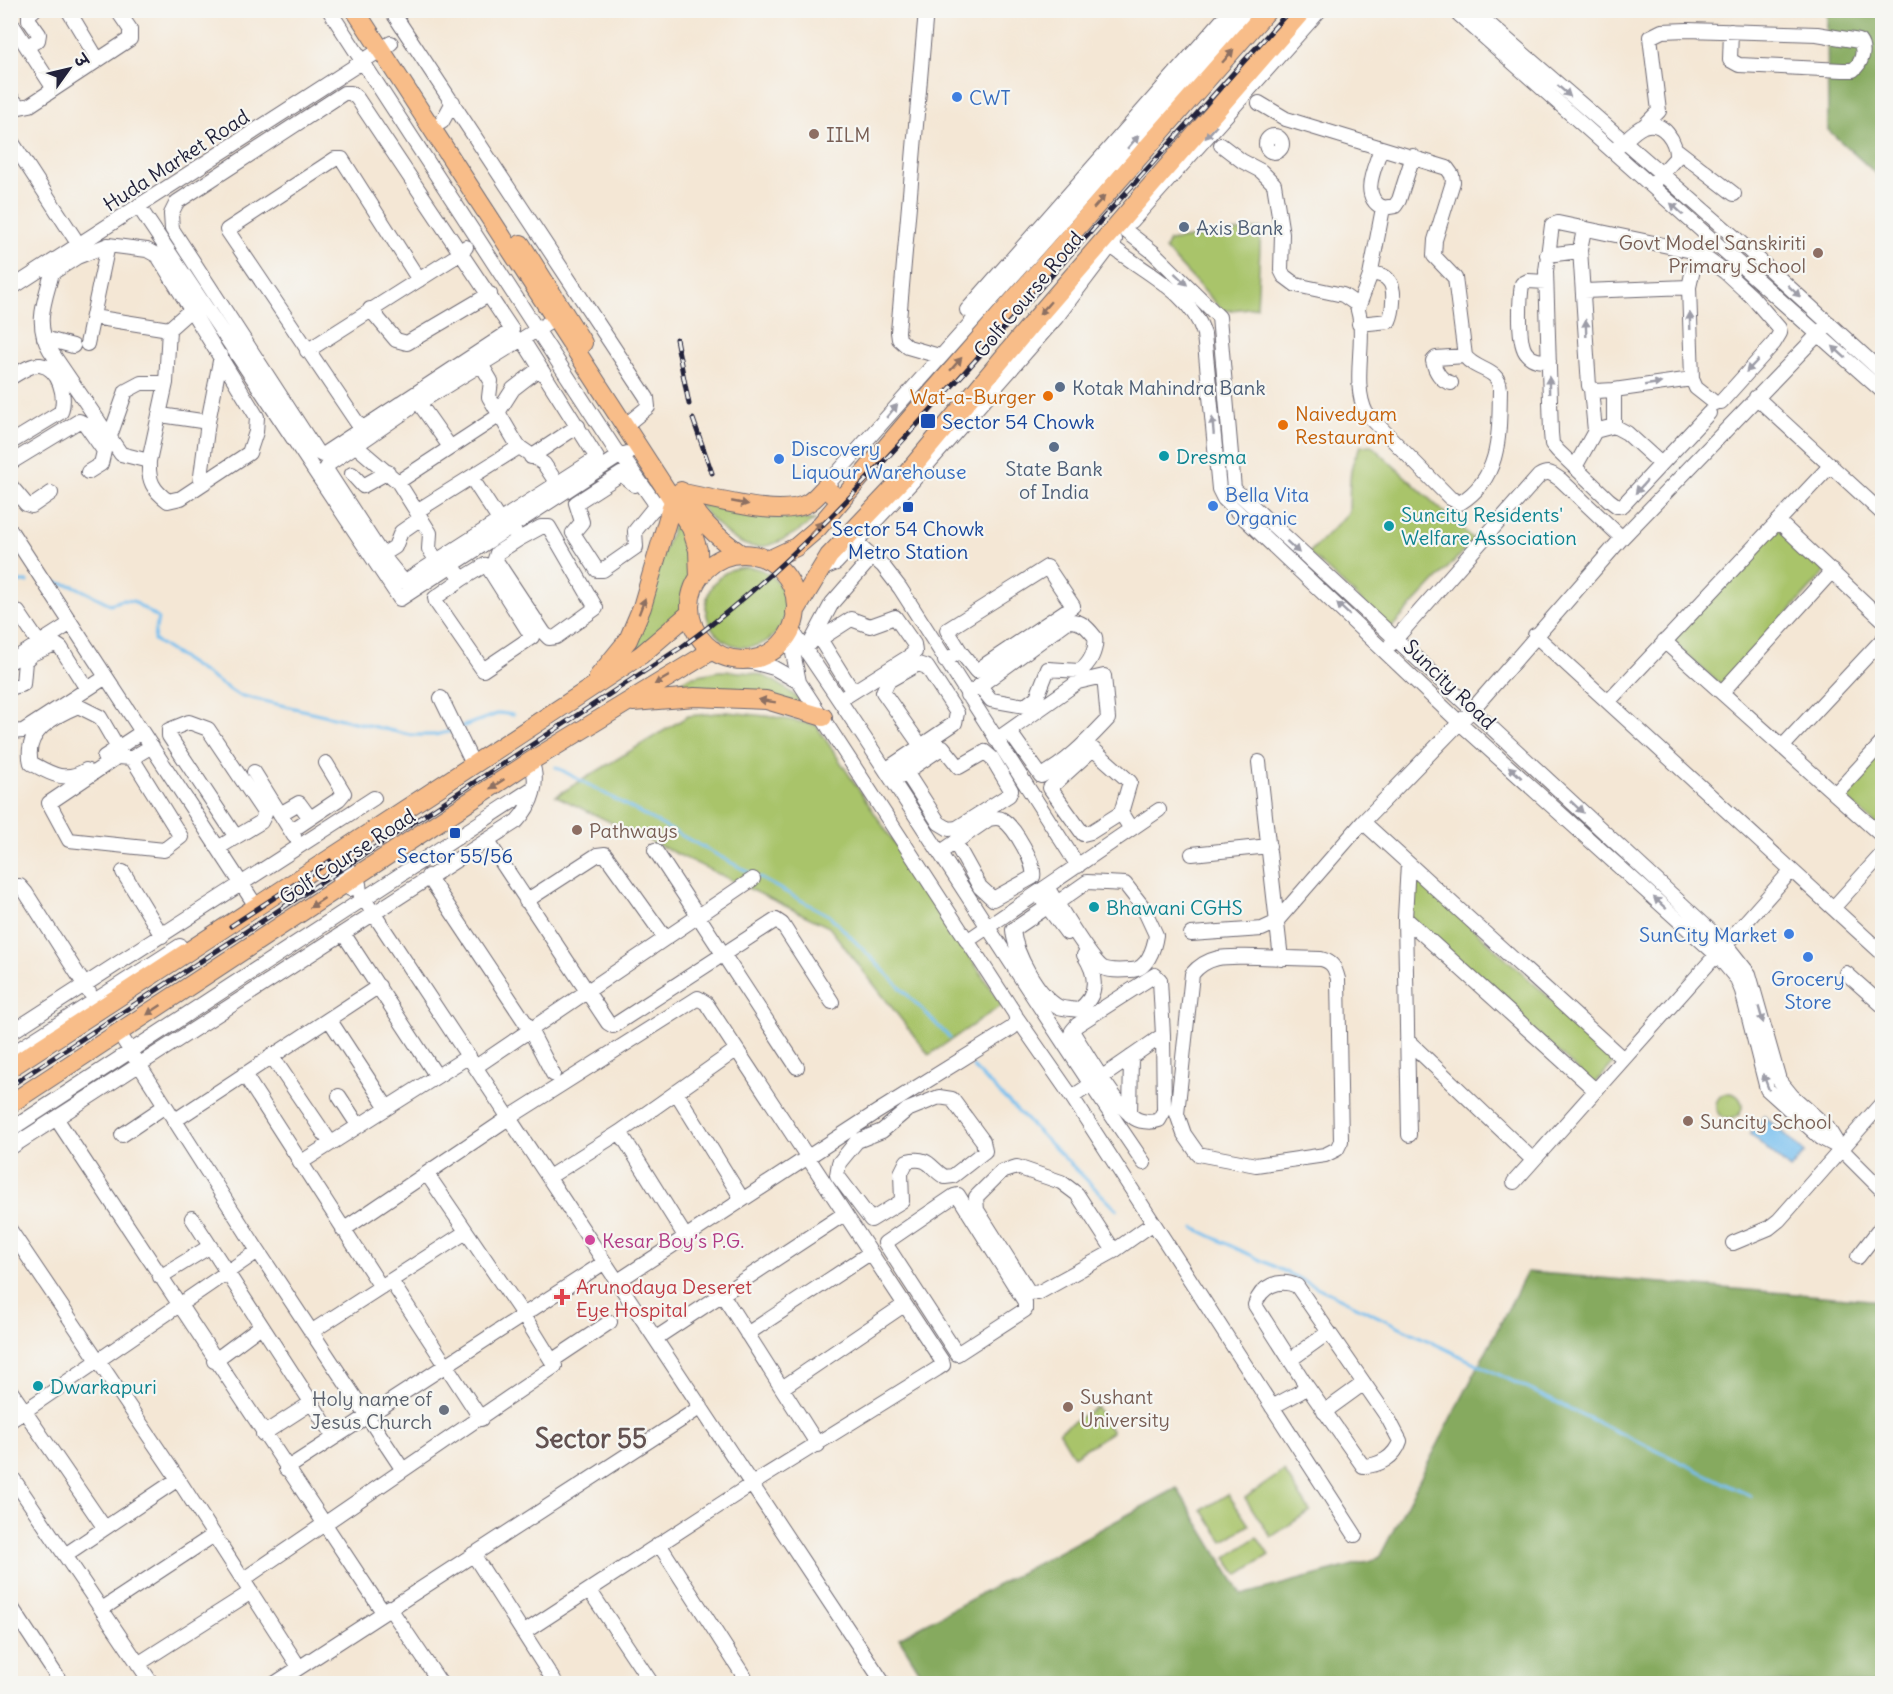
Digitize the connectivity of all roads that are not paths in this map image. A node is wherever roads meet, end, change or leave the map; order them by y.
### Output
1 (34, 10) edge
2 (68, 10) edge
3 (117, 10) edge
4 (329, 10) edge
5 (355, 10) edge
6 (370, 10) edge
7 (392, 10) edge
8 (926, 10) edge
9 (1231, 10) edge
10 (1249, 10) edge
11 (1268, 10) edge
12 (1303, 10) edge
13 (1320, 10) edge
14 (1454, 10) edge
15 (1473, 10) edge
16 (10, 21) edge
17 (1731, 31) junction
18 (1497, 42) junction
19 (27, 46) junction
20 (386, 46) junction
21 (98, 60) junction
22 (362, 62) junction
23 (54, 89) junction
24 (10, 97) edge
25 (453, 102) junction
26 (1259, 103) dead end
27 (1286, 119) junction
28 (442, 122) junction
29 (1644, 126) junction
30 (10, 139) edge
31 (1221, 145) dead end
32 (1618, 147) junction
33 (1381, 148) junction
34 (1677, 150) junction
35 (1413, 156) junction
36 (1261, 171) junction
37 (1656, 180) junction
38 (1734, 194) dead end
39 (139, 207) junction
40 (1383, 208) junction
41 (1058, 227) junction
42 (1120, 227) junction
43 (497, 230) junction
44 (1584, 230) junction
45 (479, 242) junction
46 (1107, 243) junction
47 (80, 245) junction
48 (108, 245) junction
49 (1580, 251) junction
50 (1697, 252) junction
51 (461, 253) junction
52 (1547, 255) junction
53 (1052, 256) junction
54 (1371, 273) junction
55 (419, 280) junction
56 (1546, 282) junction
57 (1689, 287) junction
58 (10, 289) edge
59 (1584, 291) junction
60 (490, 294) junction
61 (203, 304) junction
62 (1358, 308) junction
63 (370, 309) junction
64 (967, 310) dead end
65 (191, 312) junction
66 (93, 317) junction
67 (553, 320) junction
68 (1829, 323) junction
69 (1359, 324) junction
70 (169, 329) junction
71 (536, 330) junction
72 (1818, 334) junction
73 (44, 339) junction
74 (522, 339) junction
75 (87, 344) dead end
76 (73, 346) dead end
77 (307, 351) junction
78 (221, 356) junction
79 (939, 356) junction
80 (1466, 356) junction
81 (1549, 361) junction
82 (481, 364) junction
83 (540, 368) junction
84 (1882, 372) edge
85 (10, 378) edge
86 (1692, 379) junction
87 (166, 383) junction
88 (1451, 383) dead end
89 (1592, 389) junction
90 (1614, 390) junction
91 (1882, 391) edge
92 (1756, 397) junction
93 (419, 403) junction
94 (1715, 406) junction
95 (1741, 412) junction
96 (499, 413) junction
97 (161, 415) junction
98 (632, 420) junction
99 (208, 422) junction
100 (578, 426) junction
101 (1614, 426) junction
102 (1726, 427) junction
103 (362, 430) junction
104 (1595, 431) junction
105 (109, 439) junction
106 (10, 443) edge
107 (356, 446) junction
108 (450, 447) junction
109 (519, 447) junction
110 (629, 452) junction
111 (531, 457) junction
112 (149, 461) junction
113 (371, 461) junction
114 (10, 463) edge
115 (1661, 464) junction
116 (1831, 465) junction
117 (1575, 467) junction
118 (88, 472) dead end
119 (352, 474) junction
120 (393, 477) junction
121 (471, 477) junction
122 (200, 484) junction
123 (558, 484) junction
124 (10, 485) edge
125 (336, 486) junction
126 (825, 487) junction
127 (51, 493) dead end
128 (839, 500) junction
129 (667, 501) junction
130 (1882, 513) edge
131 (419, 515) junction
132 (499, 520) junction
133 (1778, 521) junction
134 (10, 530) edge
135 (516, 533) junction
136 (1622, 538) junction
137 (856, 542) junction
138 (741, 554) junction
139 (382, 555) junction
140 (873, 556) junction
141 (768, 560) junction
142 (437, 561) junction
143 (453, 566) junction
144 (819, 570) junction
145 (1832, 571) junction
146 (699, 578) junction
147 (462, 579) junction
148 (10, 607) edge
149 (690, 613) junction
150 (1882, 619) edge
151 (71, 623) junction
152 (792, 624) junction
153 (1535, 635) junction
154 (1396, 637) junction
155 (1882, 640) edge
156 (1664, 641) junction
157 (39, 644) junction
158 (713, 650) junction
159 (1385, 650) junction
160 (960, 651) junction
161 (807, 652) junction
162 (745, 660) junction
163 (945, 661) junction
164 (10, 662) edge
165 (106, 677) junction
166 (799, 682) junction
167 (980, 686) junction
168 (10, 688) edge
169 (87, 689) junction
170 (853, 692) junction
171 (1722, 692) junction
172 (582, 693) junction
173 (967, 695) junction
174 (441, 698) dead end
175 (840, 700) junction
176 (1608, 702) junction
177 (620, 706) junction
178 (1472, 710) junction
179 (823, 717) junction
180 (1460, 723) junction
181 (1010, 731) junction
182 (10, 732) edge
183 (142, 732) junction
184 (996, 740) junction
185 (1882, 743) edge
186 (152, 746) junction
187 (921, 746) junction
188 (1783, 746) junction
189 (118, 748) junction
190 (132, 758) junction
191 (472, 761) junction
192 (531, 761) junction
193 (1259, 762) dead end
194 (326, 763) dead end
195 (254, 772) dead end
196 (896, 774) junction
197 (533, 788) junction
198 (1835, 794) junction
199 (374, 798) dead end
200 (1159, 810) dead end
201 (1121, 813) junction
202 (280, 814) junction
203 (310, 818) junction
204 (1363, 822) junction
205 (1131, 829) junction
206 (291, 831) junction
207 (1882, 836) edge
208 (236, 837) junction
209 (487, 840) junction
210 (955, 842) junction
211 (300, 845) junction
212 (1269, 846) junction
213 (218, 848) junction
214 (655, 850) dead end
215 (941, 852) junction
216 (1192, 854) dead end
217 (1882, 854) edge
218 (333, 855) junction
219 (1408, 863) junction
220 (1078, 866) junction
221 (1791, 871) junction
222 (123, 872) dead end
223 (428, 876) junction
224 (753, 879) dead end
225 (241, 882) junction
226 (10, 886) edge
227 (356, 889) junction
228 (1042, 890) junction
229 (526, 901) junction
230 (254, 903) junction
231 (1052, 905) junction
232 (1834, 908) junction
233 (375, 913) junction
234 (698, 915) junction
235 (1405, 918) junction
236 (1275, 923) junction
237 (988, 927) junction
238 (1255, 930) junction
239 (344, 933) junction
240 (1191, 934) dead end
241 (162, 936) junction
242 (665, 938) junction
243 (967, 941) junction
244 (1722, 950) junction
245 (723, 952) junction
246 (1882, 953) edge
247 (1256, 957) junction
248 (1281, 959) junction
249 (1846, 973) dead end
250 (85, 985) junction
251 (379, 986) junction
252 (586, 991) junction
253 (832, 1002) dead end
254 (97, 1005) junction
255 (1882, 1005) edge
256 (1017, 1018) junction
257 (329, 1019) junction
258 (529, 1029) junction
259 (10, 1033) edge
260 (119, 1033) junction
261 (1163, 1035) junction
262 (1407, 1040) junction
263 (736, 1050) junction
264 (131, 1052) junction
265 (10, 1055) edge
266 (271, 1055) junction
267 (1131, 1057) junction
268 (1623, 1059) junction
269 (473, 1061) junction
270 (139, 1064) junction
271 (797, 1067) dead end
272 (10, 1068) edge
273 (244, 1074) junction
274 (553, 1074) dead end
275 (436, 1075) junction
276 (1097, 1081) junction
277 (1595, 1090) junction
278 (676, 1092) junction
279 (339, 1096) dead end
280 (1107, 1096) junction
281 (1072, 1097) junction
282 (1882, 1103) edge
283 (10, 1104) edge
284 (165, 1106) junction
285 (386, 1106) junction
286 (876, 1112) junction
287 (1082, 1113) junction
288 (1130, 1115) junction
289 (510, 1117) junction
290 (56, 1118) junction
291 (174, 1121) junction
292 (358, 1125) junction
293 (886, 1127) junction
294 (10, 1130) edge
295 (620, 1132) junction
296 (122, 1135) dead end
297 (1410, 1135) dead end
298 (330, 1143) junction
299 (10, 1148) edge
300 (1840, 1148) junction
301 (806, 1159) junction
302 (1533, 1160) junction
303 (300, 1163) junction
304 (1144, 1163) dead end
305 (427, 1174) junction
306 (549, 1177) junction
307 (1514, 1182) dead end
308 (1882, 1190) edge
309 (742, 1199) junction
310 (844, 1214) junction
311 (192, 1218) dead end
312 (1152, 1224) junction
313 (1882, 1226) edge
314 (10, 1230) edge
315 (343, 1230) junction
316 (466, 1232) junction
317 (685, 1236) junction
318 (1733, 1243) dead end
319 (209, 1246) junction
320 (258, 1251) junction
321 (1114, 1251) junction
322 (870, 1253) junction
323 (1858, 1257) dead end
324 (605, 1262) junction
325 (226, 1274) junction
326 (160, 1277) junction
327 (618, 1281) junction
328 (386, 1284) junction
329 (916, 1292) junction
330 (722, 1294) junction
331 (924, 1304) junction
332 (905, 1306) junction
333 (179, 1307) junction
334 (524, 1316) junction
335 (610, 1322) dead end
336 (261, 1326) junction
337 (311, 1332) junction
338 (1329, 1332) junction
339 (747, 1334) junction
340 (656, 1338) junction
341 (214, 1360) junction
342 (554, 1360) junction
343 (1290, 1360) junction
344 (98, 1363) junction
345 (447, 1366) junction
346 (1364, 1383) junction
347 (1306, 1385) junction
348 (782, 1388) junction
349 (10, 1390) edge
350 (311, 1403) junction
351 (701, 1407) junction
352 (1272, 1407) junction
353 (25, 1412) junction
354 (1324, 1412) junction
355 (366, 1416) junction
356 (481, 1419) junction
357 (10, 1421) edge
358 (263, 1434) junction
359 (333, 1436) junction
360 (818, 1444) junction
361 (286, 1469) junction
362 (403, 1470) junction
363 (10, 1474) edge
364 (178, 1479) junction
365 (752, 1484) junction
366 (324, 1524) junction
367 (104, 1527) junction
368 (214, 1535) junction
369 (1355, 1535) dead end
370 (660, 1544) junction
371 (473, 1554) junction
372 (65, 1555) junction
373 (244, 1579) junction
374 (590, 1591) junction
375 (251, 1592) junction
376 (10, 1605) edge
377 (102, 1609) junction
378 (386, 1610) junction
379 (523, 1633) junction
380 (138, 1664) junction
381 (299, 1666) junction
382 (62, 1683) edge
383 (152, 1683) edge
384 (274, 1683) edge
385 (441, 1683) edge
386 (556, 1683) edge
387 (652, 1683) edge
388 (749, 1683) edge
389 (884, 1683) edge

1 - 19 street
2 - 21 street
3 - 21 street
4 - 22 street
5 - 20 main road
6 - 20 main road
7 - 25 street
8 - 79 street
9 - 64 street
41 -> 10 street
53 -> 11 main road, Golf Course Road
12 - 42 main road, Golf Course Road
13 -> 42 street
14 - 18 street
15 - 18 street
16 - 19 street
17 - 17 street
17 - 29 street
18 - 32 street
19 - 23 street
20 - 22 street, Huda Market Road
20 - 28 main road
20 - 43 main road
21 - 23 street
22 - 39 street, Huda Market Road
22 - 45 street
23 - 24 street
25 - 28 street
25 - 98 street
26 - 27 street
27 - 33 street
27 - 36 street
28 - 98 main road
29 - 32 street
29 - 34 street
30 - 47 street
31 - 36 street
32 - 37 street
33 - 35 street
33 - 40 street
34 - 37 street
34 - 38 street
35 - 40 street
35 - 80 street
36 - 62 street
37 -> 68 street
72 -> 37 street
39 - 47 street, Huda Market Road
39 - 61 street
40 - 54 street
41 - 53 main road
41 - 79 street
42 - 46 main road, Golf Course Road
42 -> 154 street
43 - 45 street
43 - 67 main road
44 - 49 street
44 - 50 street
44 - 52 street
45 - 51 street
45 - 71 street
46 - 137 street
46 -> 144 main road, Golf Course Road
159 -> 46 street, Suncity Road
47 - 58 street, Huda Market Road
48 - 65 street
48 - 66 street
48 - 73 street
49 - 52 street
49 - 59 street
50 - 57 street
50 -> 94 street
51 - 55 street
51 - 60 street
51 - 103 street
52 - 56 street
128 -> 53 main road, Golf Course Road
54 - 62 street
54 - 69 street
55 - 63 street
55 - 77 street
56 - 81 street
56 - 81 street
57 - 59 street
86 -> 57 street
89 -> 59 street
60 - 63 street
60 - 103 street
61 - 65 street
61 - 143 street
62 - 69 street
63 - 77 street
65 - 70 street
65 - 78 street
66 - 70 street
66 - 75 street
67 - 71 street
67 - 110 main road
68 - 72 street
68 - 84 street
69 - 80 street
70 - 87 street
71 - 74 street
71 - 110 street
91 -> 72 street
72 - 92 street
73 - 76 street
73 - 105 street
74 - 82 street
74 - 83 street
77 - 103 street
78 - 99 street
78 - 122 street
126 -> 79 street
80 - 88 street
117 -> 81 street
82 - 93 street
82 - 96 street
83 - 96 street
83 - 100 street
85 - 106 street
90 -> 86 street
86 - 94 street
87 - 97 street
87 - 105 street
89 - 90 street
89 - 104 street
90 - 101 street
92 - 95 street
92 - 116 street
93 - 107 street
93 - 108 street
94 - 95 street
94 - 102 street
94 - 115 street
95 - 102 street
96 - 108 street
96 - 109 street
97 - 99 street
97 - 112 street
98 - 129 main road
99 - 122 street
100 - 111 street
100 - 123 street
101 - 104 street
101 - 115 street
102 - 136 street
104 - 117 street
105 - 112 street
107 - 113 street
107 - 125 street
108 - 120 street
109 - 111 street
109 - 121 street
110 - 129 main road
110 - 135 street
111 - 123 street
112 - 122 street
113 - 119 street
113 - 120 street
114 - 118 street
115 -> 117 street
116 - 130 street
116 - 133 street
119 - 120 street
119 - 125 street
120 - 131 street
121 - 131 street
121 - 132 street
123 - 132 street
124 - 127 street
125 - 139 street
126 - 128 main road
129 -> 126 main road
141 -> 128 main road, Golf Course Road
129 - 129 street
129 - 138 main road
129 - 146 main road
172 -> 129 main road
131 - 139 street
131 - 142 street
132 - 142 street
133 - 145 street
133 - 156 street
134 - 151 street
135 - 135 street
135 - 143 street
136 - 153 street
136 - 154 street
137 - 140 street
137 - 144 street
138 - 141 main road
138 - 146 main road
139 - 142 street
140 - 161 street
140 - 163 street
141 - 152 main road
143 - 147 street
144 - 152 main road, Golf Course Road
145 - 150 street
145 - 171 street
146 - 149 main road
147 - 147 street
148 - 157 street
149 - 158 main road
149 - 172 main road, Golf Course Road
151 - 157 street
151 - 165 street
152 - 161 street
152 - 162 main road
152 - 166 street
153 - 176 street
153 - 178 street
154 - 159 street
154 - 178 street
155 - 188 street
156 - 171 street
156 - 176 street
157 - 164 street
158 - 162 main road
158 -> 177 main road, Golf Course Road
159 - 180 street, Suncity Road
160 - 160 street
160 - 163 street
161 - 175 street
162 - 166 street
163 - 173 street
165 - 169 street
165 - 183 street
166 - 179 street
167 - 167 street
167 - 173 street
168 - 169 street
169 - 182 street
170 - 170 street
170 - 175 street
171 - 188 street
172 - 191 main road, Golf Course Road
173 - 184 street
174 - 191 street
175 - 196 street
176 - 221 street
179 -> 177 main road
177 - 192 main road, Golf Course Road
178 - 180 street
178 -> 244 street
179 - 243 street
180 - 204 street
244 -> 180 street, Suncity Road
181 - 181 street
181 - 184 street
183 - 186 street
183 - 189 street
184 - 220 street
185 - 198 street
186 - 190 street
186 - 213 street
187 - 187 street
187 - 196 street
188 - 198 street
189 - 189 street
190 - 190 street
191 - 218 main road, Golf Course Road
191 - 230 street
192 - 197 street
192 -> 227 main road, Golf Course Road
193 - 212 street
194 - 203 street
195 - 202 street
196 - 196 street
196 - 215 street
197 - 209 street
197 - 227 street
198 - 207 street
199 - 211 street
200 - 205 street
201 - 201 street
201 - 205 street
202 - 203 street
202 - 206 street
203 - 206 street
204 - 219 street
204 - 236 street
205 - 220 street
206 - 211 street
208 - 208 street
208 - 213 street
209 - 223 street
209 - 229 street
210 - 210 street
210 - 215 street
211 - 225 street
212 - 216 street
212 - 236 street
213 - 225 street
214 - 234 street
215 - 237 street
217 - 232 street
218 - 227 street
218 - 230 main road, Golf Course Road
219 - 235 street
219 - 268 street
220 - 228 street
221 - 232 street
221 - 244 street
222 - 241 street
223 - 233 street
223 - 258 street
224 - 234 street
225 - 230 street
225 - 241 street
226 - 250 street
227 - 233 street
227 -> 260 main road, Golf Course Road
227 - 264 street
228 - 231 street
228 - 237 street
229 - 242 street
229 - 252 street
230 - 254 main road, Golf Course Road
231 - 231 street
231 - 231 street
232 - 246 street
233 - 239 street
233 - 269 street
234 - 242 street
234 - 245 street
235 - 262 street
235 - 277 street
236 - 238 street
236 - 248 street
237 - 243 street
237 - 276 street
238 - 240 street
238 - 247 street
239 - 251 street
239 - 270 street
241 - 250 street
242 - 252 street
243 - 256 street
244 - 268 street
244 -> 300 street
300 -> 244 street, Suncity Road
245 - 252 street
245 - 253 street
245 - 271 street
247 - 248 street
247 - 248 street
249 - 255 street
250 - 254 street
250 - 259 street
251 - 257 street
251 - 275 street
252 - 258 street
254 - 265 street
254 - 272 main road, Golf Course Road
256 - 281 street
256 - 286 street
257 - 266 street
257 - 285 street
258 - 269 street
258 - 274 street
260 - 264 street
260 - 283 main road, Golf Course Road
261 - 267 street
261 - 276 street
261 - 288 street
262 - 297 street
262 - 302 street
263 - 278 street
263 - 289 street
263 - 301 street
264 - 270 street
264 - 294 street
266 - 273 street
266 - 298 street
267 - 276 street
267 - 288 street
268 - 277 street
269 - 275 street
269 - 289 street
270 - 284 street
270 - 290 street
273 - 291 street
273 - 303 street
275 - 285 street
276 - 280 street
276 - 281 street
277 - 302 street
278 - 295 street
278 - 309 street
279 - 292 street
280 - 287 street
280 - 288 street
280 - 304 street
281 - 287 street
282 - 300 street
284 - 291 street
284 - 296 street
285 - 292 street
286 - 293 street
286 - 301 street
287 - 312 street
289 - 305 street
289 - 306 street
290 - 299 street
290 - 326 street
291 - 320 street
292 - 298 street
293 - 293 street
295 - 306 street
295 - 317 street
298 - 303 street
300 - 308 street
300 - 318 street
301 - 309 street
301 - 310 street
302 - 307 street
303 - 315 street
305 - 315 street
305 - 316 street
306 - 324 street
309 - 317 street
310 - 322 street
310 - 330 street
311 - 319 street
312 - 321 street
312 - 352 street
313 - 323 street
314 - 344 street
315 - 328 street
316 - 328 street
316 - 334 street
317 - 327 street
319 - 325 street
319 - 326 street
320 - 325 street
320 - 337 street
321 - 321 street
322 - 332 street
322 - 339 street
324 - 327 street
324 - 334 street
325 - 333 street
325 - 336 street
326 - 333 street
327 - 340 street
328 - 337 street
328 - 345 street
329 - 331 street
329 - 331 street
329 - 332 street
330 - 339 street
330 - 340 street
331 - 332 street
332 - 348 street
332 - 360 street
333 - 341 street
333 - 344 street
334 - 342 street
334 - 345 street
335 - 342 street
336 - 341 street
336 - 350 street
337 - 355 street
338 - 343 street
338 - 343 street
338 - 346 street
339 - 348 street
340 - 351 street
341 - 358 street
342 - 356 street
343 - 347 street
344 - 353 street
344 - 364 street
345 - 355 street
345 - 356 street
346 - 354 street
346 - 354 street
347 - 352 street
347 - 354 street
348 - 360 street
349 - 353 street
350 - 358 street
350 - 359 street
351 - 365 street
351 - 371 street
352 - 369 street
353 - 357 street
353 - 367 street
355 - 359 street
355 - 362 street
356 - 362 street
358 - 361 street
359 - 361 street
360 - 365 street
361 - 366 street
362 - 366 street
363 - 372 street
364 - 367 street
364 - 368 street
365 - 370 street
365 - 389 street
366 - 373 street
366 - 378 street
367 - 372 street
368 - 373 street
368 - 377 street
370 - 374 street
370 - 388 street
371 - 378 street
371 - 379 street
372 - 377 street
373 - 375 street
374 - 379 street
374 - 387 street
375 - 380 street
375 - 381 street
376 - 382 street
377 - 380 street
378 - 381 street
378 - 385 street
379 - 386 street
380 - 383 street
381 - 384 street

